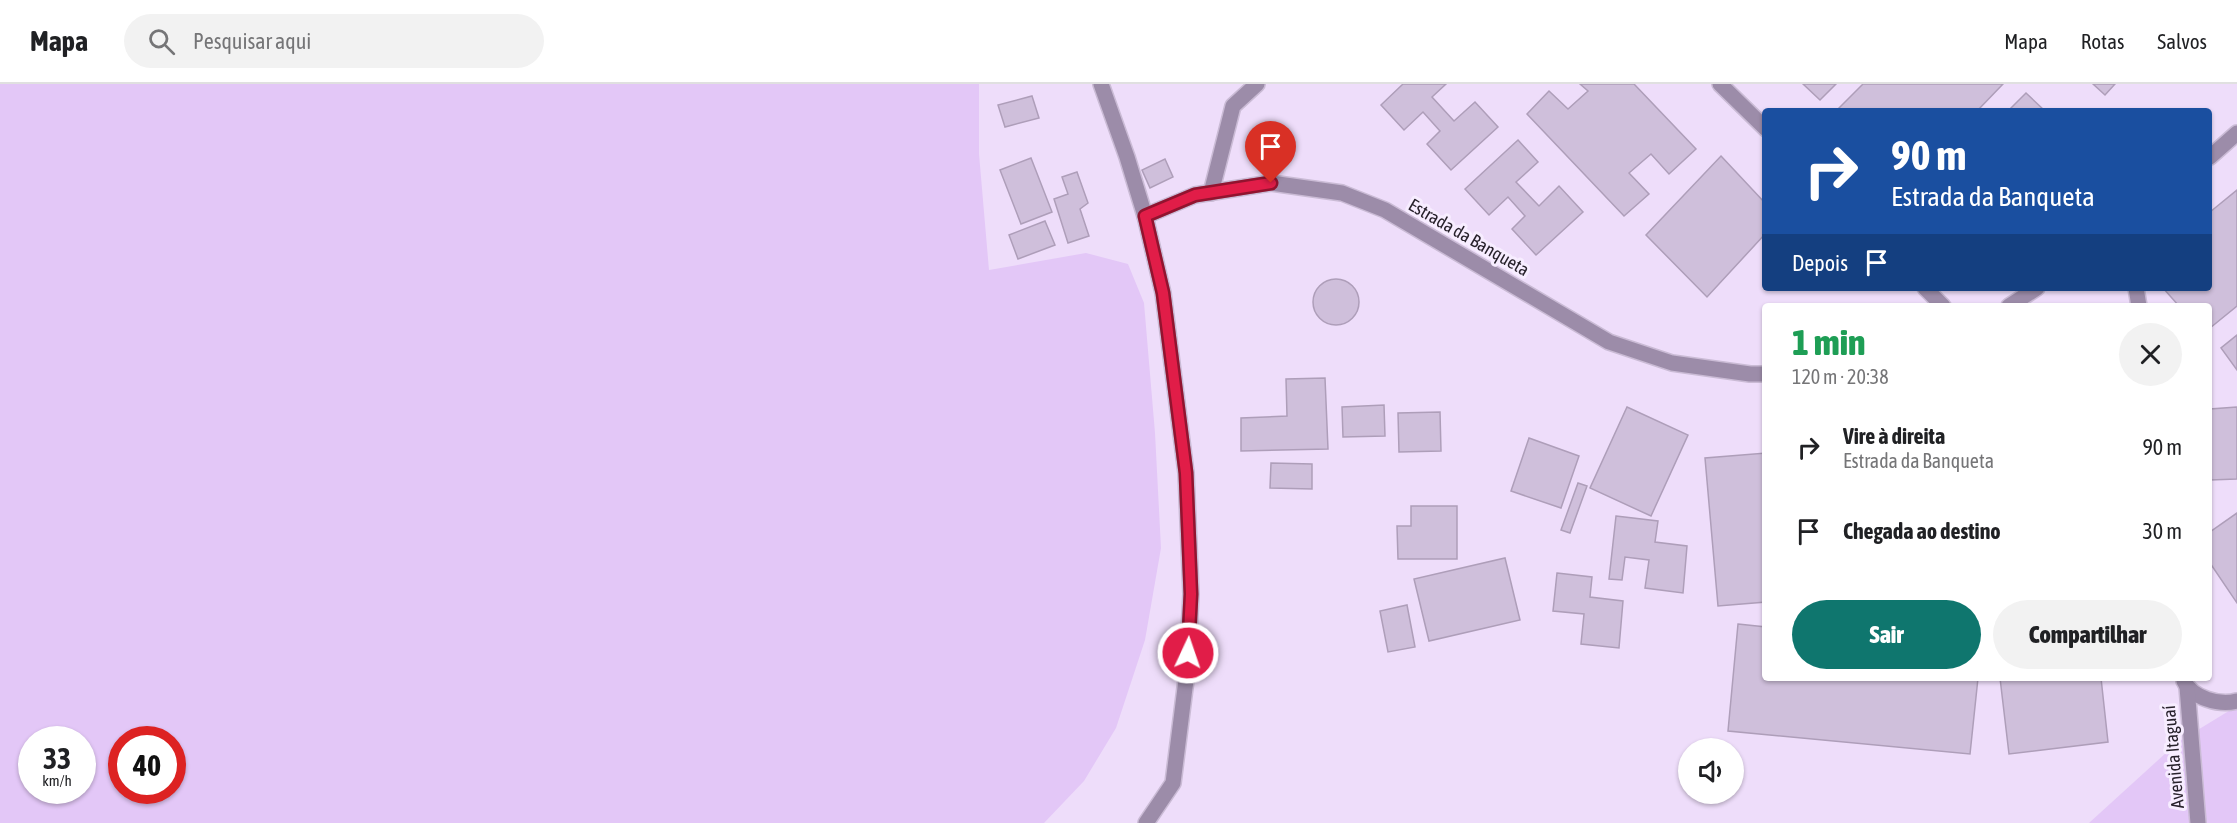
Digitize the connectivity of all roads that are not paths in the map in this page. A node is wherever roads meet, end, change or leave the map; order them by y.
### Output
1 (1101, 84) edge
2 (1257, 84) edge
3 (1720, 84) edge
4 (1762, 125) edge
5 (2237, 133) edge
6 (2212, 155) edge
7 (1211, 193) junction
8 (1145, 216) junction
9 (1928, 291) edge
10 (2032, 291) edge
11 (1940, 303) edge
12 (2014, 303) edge
13 (1762, 374) edge
14 (2185, 683) edge
15 (2237, 700) edge
16 (1146, 823) edge
17 (2198, 823) edge

1 - 8 street
2 - 7 street
3 - 4 street
5 - 6 street
7 - 8 street, Estrada da Banqueta
7 - 13 street, Estrada da Banqueta
8 - 16 street
9 - 11 street
10 - 12 street
14 - 15 street
14 - 17 street, Avenida Itaguaí

